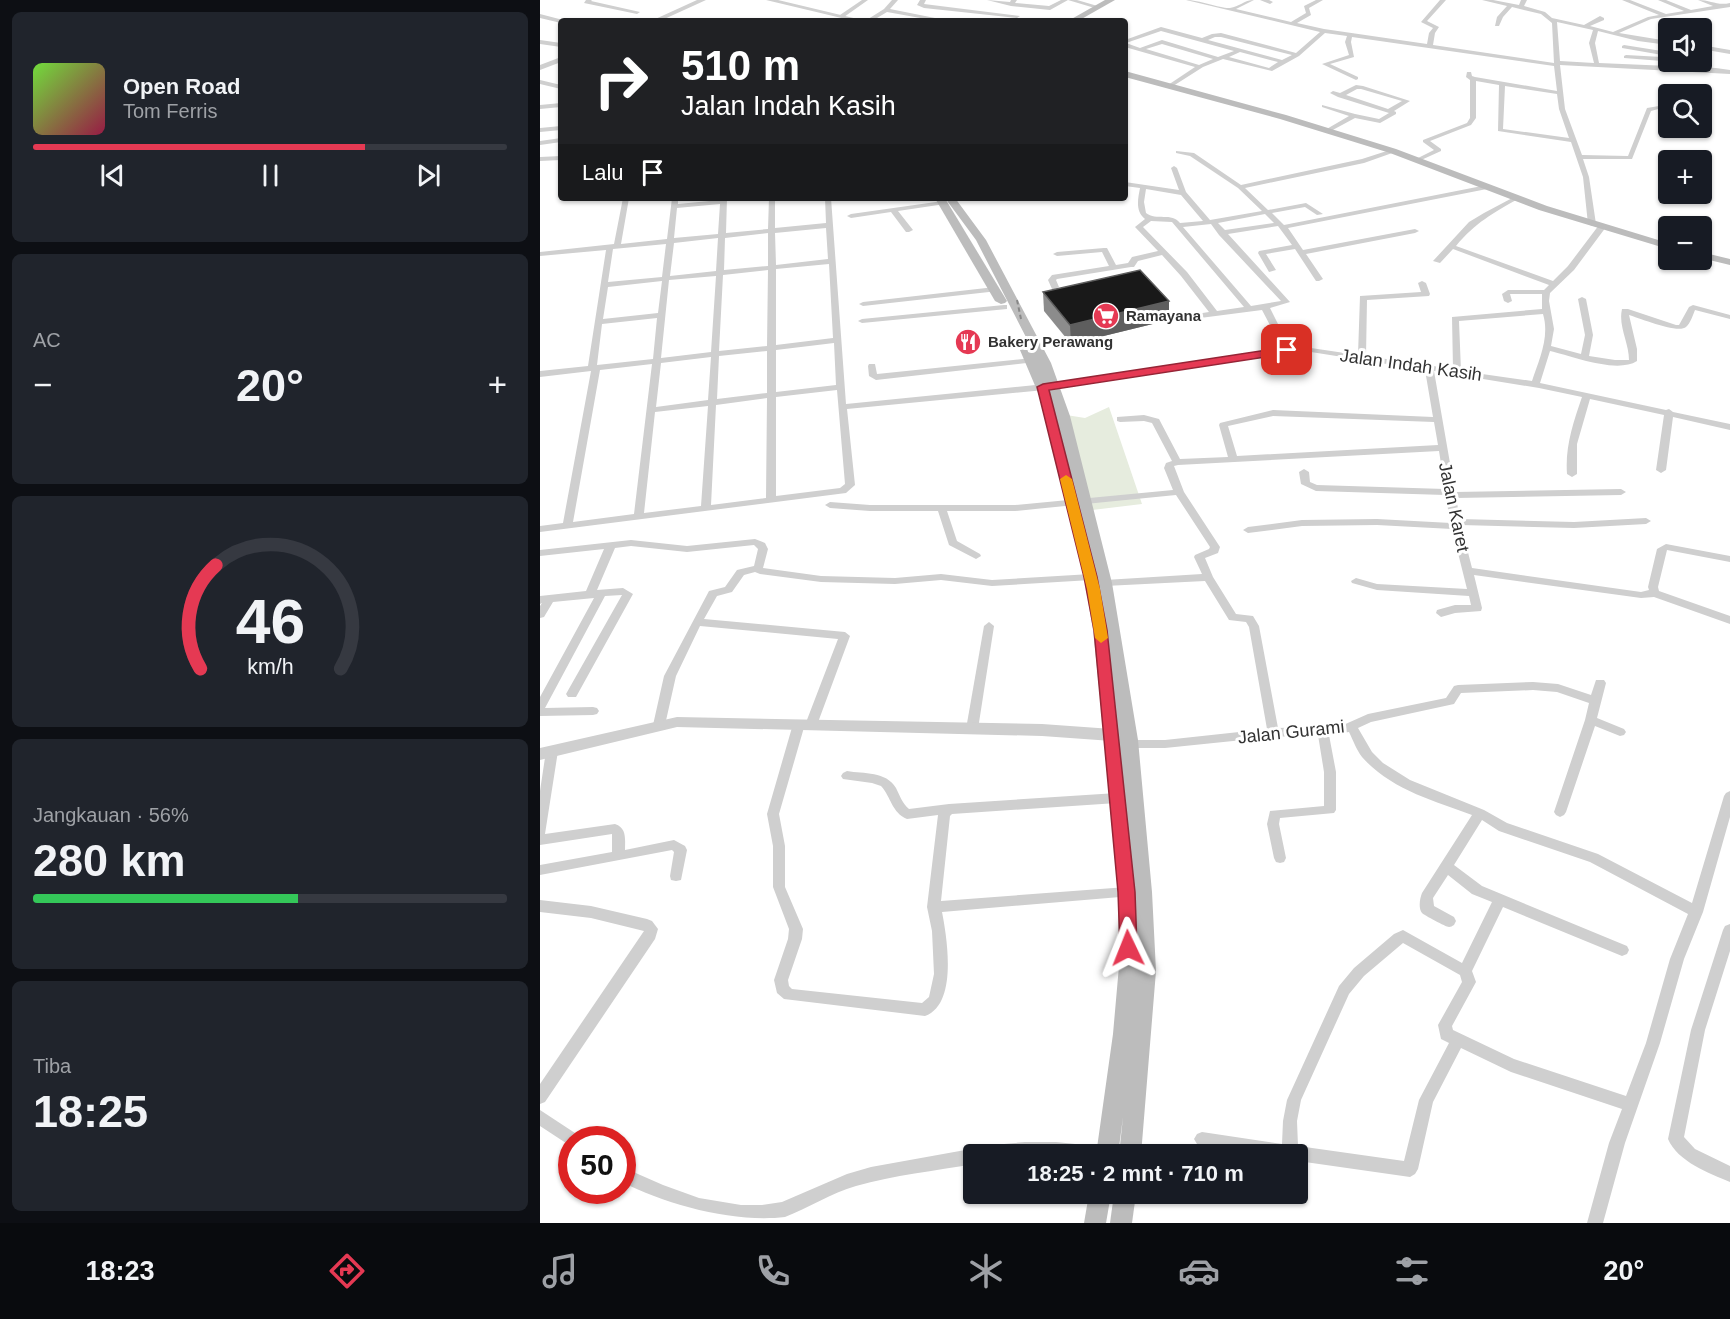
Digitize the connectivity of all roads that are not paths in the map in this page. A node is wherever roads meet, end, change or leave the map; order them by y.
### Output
1 (589, 0) edge
2 (703, 0) edge
3 (769, 0) edge
4 (857, 0) edge
5 (895, 0) edge
6 (923, 0) edge
7 (985, 0) edge
8 (991, 0) edge
9 (1065, 0) edge
10 (1071, 0) edge
11 (1111, 0) edge
12 (1116, 0) edge
13 (1189, 0) edge
14 (1251, 0) edge
15 (1263, 0) edge
16 (1320, 0) edge
17 (1443, 0) edge
18 (1485, 0) edge
19 (1524, 0) edge
20 (1625, 0) edge
21 (1661, 0) edge
22 (1701, 0) edge
23 (865, 1) edge
24 (1709, 1) edge
25 (1013, 2) edge
26 (1270, 2) dead end
27 (1730, 5) edge
28 (1027, 6) junction
29 (1510, 6) junction
30 (1098, 7) junction
31 (1521, 7) junction
32 (1716, 8) junction
33 (886, 10) junction
34 (1230, 10) junction
35 (637, 12) dead end
36 (1693, 12) junction
37 (1730, 12) edge
38 (1017, 15) junction
39 (1665, 15) junction
40 (540, 16) edge
41 (842, 16) junction
42 (661, 18) edge
43 (850, 18) edge
44 (873, 18) edge
45 (931, 18) edge
46 (1014, 18) edge
47 (1078, 18) edge
48 (1083, 18) edge
49 (1600, 18) dead end
50 (558, 20) edge
51 (1553, 20) junction
52 (1292, 24) junction
53 (1497, 25) dead end
54 (1583, 27) junction
55 (1596, 30) junction
56 (1324, 31) junction
57 (1612, 33) junction
58 (1179, 34) junction
59 (1350, 35) junction
60 (1203, 40) junction
61 (1658, 41) edge
62 (540, 42) edge
63 (1162, 42) junction
64 (1128, 43) edge
65 (1252, 43) junction
66 (558, 45) edge
67 (1128, 45) edge
68 (1430, 46) junction
69 (1624, 47) dead end
70 (1141, 49) junction
71 (1637, 49) junction
72 (1712, 49) edge
73 (1717, 50) junction
74 (1238, 51) junction
75 (1658, 52) edge
76 (1730, 52) edge
77 (1297, 55) junction
78 (1626, 57) dead end
79 (1221, 58) junction
80 (1640, 58) junction
81 (1658, 59) edge
82 (558, 60) edge
83 (1283, 62) junction
84 (1557, 64) junction
85 (543, 65) edge
86 (1597, 65) junction
87 (1658, 65) edge
88 (1200, 67) junction
89 (1712, 69) edge
90 (1716, 70) junction
91 (1730, 72) edge
92 (1128, 75) edge
93 (1356, 78) dead end
94 (540, 82) edge
95 (1502, 83) junction
96 (558, 86) edge
97 (1170, 86) junction
98 (1560, 93) junction
99 (1351, 99) junction
100 (558, 105) edge
101 (1323, 106) dead end
102 (540, 107) edge
103 (1658, 108) edge
104 (1333, 109) junction
105 (1391, 110) junction
106 (1354, 116) junction
107 (558, 128) edge
108 (540, 130) edge
109 (1327, 130) junction
110 (558, 140) edge
111 (1574, 141) junction
112 (540, 142) edge
113 (1393, 151) junction
114 (1178, 152) dead end
115 (1579, 157) junction
116 (558, 158) edge
117 (540, 159) edge
118 (1418, 160) junction
119 (1174, 168) dead end
120 (1128, 185) edge
121 (1240, 187) junction
122 (1487, 187) junction
123 (1143, 188) junction
124 (1183, 193) junction
125 (1516, 198) junction
126 (625, 201) edge
127 (699, 201) edge
128 (723, 201) edge
129 (772, 201) edge
130 (828, 201) edge
131 (939, 201) edge
132 (945, 201) edge
133 (945, 201) edge
134 (675, 202) edge
135 (894, 211) junction
136 (1267, 212) junction
137 (1319, 214) dead end
138 (851, 216) dead end
139 (1149, 219) junction
140 (1210, 222) junction
141 (830, 225) junction
142 (1178, 225) junction
143 (1281, 225) junction
144 (1597, 226) junction
145 (909, 230) dead end
146 (773, 231) junction
147 (1415, 231) dead end
148 (1222, 233) junction
149 (721, 236) junction
150 (670, 241) junction
151 (1658, 243) edge
152 (613, 246) junction
153 (1453, 247) junction
154 (1299, 250) junction
155 (1164, 252) junction
156 (540, 254) edge
157 (1057, 254) dead end
158 (1712, 258) edge
159 (833, 261) junction
160 (1437, 261) dead end
161 (1730, 262) edge
162 (773, 267) junction
163 (1114, 268) junction
164 (1272, 270) dead end
165 (719, 273) junction
166 (666, 279) junction
167 (1319, 279) dead end
168 (1422, 283) dead end
169 (1554, 284) junction
170 (604, 285) junction
171 (1055, 287) edge
172 (995, 289) junction
173 (1546, 292) junction
174 (1582, 299) dead end
175 (1508, 301) dead end
176 (863, 304) dead end
177 (1004, 307) junction
178 (1265, 307) junction
179 (1249, 308) junction
180 (1547, 311) junction
181 (1215, 314) junction
182 (661, 315) junction
183 (1730, 317) edge
184 (1180, 320) dead end
185 (862, 321) dead end
186 (599, 322) junction
187 (838, 340) junction
188 (773, 348) junction
189 (1547, 348) junction
190 (1287, 350) junction
191 (715, 354) junction
192 (1585, 357) junction
193 (1362, 358) junction
194 (1032, 360) junction
195 (656, 361) junction
196 (872, 366) dead end
197 (594, 368) junction
198 (1429, 368) junction
199 (1457, 372) junction
200 (540, 374) edge
201 (1535, 384) junction
202 (841, 387) junction
203 (1049, 387) junction
204 (772, 395) junction
205 (1587, 395) junction
206 (712, 403) junction
207 (842, 407) junction
208 (650, 410) junction
209 (1669, 412) junction
210 (1120, 419) dead end
211 (1438, 420) junction
212 (1730, 427) edge
213 (1442, 448) junction
214 (1234, 460) junction
215 (1177, 462) junction
216 (1660, 470) dead end
217 (1304, 472) dead end
218 (1572, 474) dead end
219 (1179, 492) junction
220 (1621, 492) dead end
221 (1450, 493) junction
222 (771, 500) junction
223 (1078, 502) junction
224 (830, 505) dead end
225 (941, 507) junction
226 (706, 508) junction
227 (639, 516) junction
228 (1646, 521) dead end
229 (1456, 524) junction
230 (568, 525) junction
231 (540, 529) edge
232 (1248, 530) dead end
233 (611, 545) junction
234 (540, 553) edge
235 (976, 556) dead end
236 (1730, 559) edge
237 (758, 568) junction
238 (1468, 571) junction
239 (1208, 577) junction
240 (1098, 580) junction
241 (1356, 581) dead end
242 (1655, 592) junction
243 (1474, 593) junction
244 (595, 594) junction
245 (545, 600) edge
246 (1441, 613) dead end
247 (540, 614) edge
248 (1730, 620) edge
249 (697, 621) junction
250 (989, 626) dead end
251 (1599, 683) dead end
252 (572, 694) dead end
253 (1595, 701) junction
254 (540, 707) edge
255 (593, 711) dead end
256 (540, 712) edge
257 (1591, 720) junction
258 (659, 724) junction
259 (805, 725) junction
260 (1351, 727) junction
261 (972, 729) junction
262 (1323, 731) junction
263 (1620, 732) dead end
264 (1274, 733) junction
265 (1121, 737) junction
266 (546, 752) edge
267 (847, 776) dead end
268 (1730, 796) edge
269 (1117, 798) junction
270 (949, 809) junction
271 (1560, 812) dead end
272 (1480, 813) junction
273 (540, 832) edge
274 (540, 840) edge
275 (618, 856) junction
276 (1280, 858) dead end
277 (1448, 867) junction
278 (540, 870) edge
279 (676, 876) dead end
280 (1126, 892) junction
281 (1500, 900) junction
282 (540, 906) edge
283 (934, 907) junction
284 (1696, 912) junction
285 (1449, 921) dead end
286 (1730, 930) edge
287 (1622, 950) dead end
288 (1465, 972) junction
289 (1458, 1040) junction
290 (540, 1097) edge
291 (1631, 1105) junction
292 (540, 1117) edge
293 (558, 1130) edge
294 (1202, 1139) dead end
295 (1107, 1144) edge
296 (1131, 1144) edge
297 (1233, 1144) edge
298 (1290, 1144) edge
299 (1308, 1156) edge
300 (963, 1157) edge
301 (1730, 1174) edge
302 (636, 1181) edge
303 (1098, 1204) edge
304 (1124, 1204) edge
305 (1095, 1223) edge
306 (1121, 1223) edge
307 (1595, 1223) edge

1 - 35 street
2 - 42 street
3 - 41 street
4 - 23 street
5 - 33 street
6 - 38 street
7 - 8 street
8 - 25 street
9 - 28 street
10 - 30 street
11 - 30 main road
12 - 48 main road
13 - 34 street
14 - 34 street
15 - 26 street
16 - 52 street
17 - 68 street
18 - 29 street
19 - 31 street
20 - 39 street
21 - 36 street
22 - 24 street
23 - 41 street
24 - 32 street
25 - 28 street
27 - 32 street
28 - 38 street
29 - 31 street
29 - 53 street
30 - 47 main road
31 - 51 street
32 - 36 street
32 - 37 street
33 - 44 street
33 - 45 street
34 - 52 street
36 - 39 street
38 - 46 street
39 - 57 street
40 - 50 street
41 - 43 street
49 - 54 street
51 - 54 street
51 - 84 street
52 - 56 street
54 - 55 street
55 - 57 street
55 - 86 street
56 - 59 street
56 - 77 street
57 - 61 street
58 - 60 street
58 - 63 street
58 - 64 street
59 - 68 street
59 - 93 street
60 - 65 street
60 - 74 street
62 - 66 street
63 - 70 street
63 - 79 street
65 - 74 street
65 - 77 street
67 - 70 street
68 - 84 street
69 - 71 street
70 - 88 street
71 - 75 street
71 - 80 street
72 - 73 street
73 - 76 street
73 - 90 street
74 - 79 street
74 - 83 street
77 - 83 street
78 - 80 street
79 - 83 street
79 - 88 street
80 - 81 street
82 - 85 street
84 - 86 street
84 - 98 street
86 - 87 street
88 - 97 street
89 - 90 street
90 - 91 street
92 - 97 main road
94 - 96 street
95 - 98 street
95 - 111 street
95 - 118 street
97 - 109 main road
98 - 111 street
99 - 104 street
99 - 105 street
99 - 105 street
100 - 102 street
101 - 104 street
103 - 115 street
104 - 106 street
105 - 106 street
106 - 109 street
107 - 108 street
109 - 113 main road
110 - 112 street
111 - 115 street
113 - 118 main road
113 - 121 street
114 - 121 street
115 - 144 street
116 - 117 street
118 - 122 main road
119 - 124 street
120 - 123 street
121 - 136 street
122 - 125 main road
122 - 143 street
123 - 124 street
123 - 139 street
124 - 140 street
125 - 144 main road
125 - 153 street
126 - 152 street
127 - 134 street
128 - 149 street
129 - 146 street
130 - 141 street
131 - 135 street
132 - 172 main road
133 - 203 main road
134 - 150 street
135 - 138 street
135 - 145 street
136 - 137 street
136 - 140 street
136 - 143 street
139 - 142 street
139 - 155 street
140 - 142 street
140 - 148 street
141 - 146 street
141 - 159 street
142 - 179 street
143 - 148 street
143 - 154 street
144 - 151 main road
144 - 169 street
146 - 149 street
146 - 162 street
147 - 154 street
148 - 178 street
149 - 150 street
149 - 165 street
150 - 152 street
150 - 166 street
152 - 156 street
152 - 170 street
153 - 160 street
153 - 169 street
154 - 164 street
154 - 167 street
155 - 163 street
155 - 181 street
157 - 163 street
158 - 161 main road
159 - 162 street
159 - 187 street
162 - 165 street
162 - 188 street
163 - 171 street
165 - 166 street
165 - 191 street
166 - 170 street
166 - 182 street
168 - 193 street
169 - 173 street
170 - 186 street
172 - 176 street
172 - 177 main road
173 - 175 street
173 - 180 street
174 - 192 street
177 - 185 street
177 - 194 main road
178 - 179 street
178 - 190 street
179 - 181 street
180 - 189 street
180 - 199 street
181 - 184 street
182 - 186 street
182 - 195 street
183 - 192 street
186 - 197 street
187 - 188 street
187 - 202 street
188 - 191 street
188 - 204 street
189 - 192 street
189 - 201 street
190 - 193 street, Jalan Indah Kasih
190 - 203 street, Jalan Indah Kasih
191 - 195 street
191 - 206 street
193 - 198 street, Jalan Indah Kasih
194 - 196 street
194 - 203 main road
195 - 197 street
195 - 208 street
197 - 200 street
197 - 230 street
198 - 199 street, Jalan Indah Kasih
198 - 211 street, Jalan Karet
199 - 201 street, Jalan Indah Kasih
201 - 205 street, Jalan Indah Kasih
202 - 204 street
202 - 207 street
203 - 207 street, Jalan Indah Kasih
203 - 223 main road
204 - 206 street
204 - 222 street
205 - 209 street, Jalan Indah Kasih
205 - 218 street
206 - 208 street
206 - 226 street
207 - 222 street
208 - 227 street
209 - 212 street, Jalan Indah Kasih
209 - 216 street
210 - 215 street
211 - 213 street, Jalan Karet
211 - 214 street
213 - 214 street
213 - 221 street, Jalan Karet
214 - 215 street
215 - 219 street
217 - 221 street
219 - 223 street
219 - 239 street
220 - 221 street
221 - 229 street, Jalan Karet
222 - 226 street
223 - 225 street
223 - 240 main road
224 - 225 street
225 - 235 street
226 - 227 street
227 - 230 street
228 - 229 street
229 - 232 street
229 - 238 street, Jalan Karet
230 - 231 street
233 - 234 street
233 - 237 street
233 - 244 street
236 - 242 street
237 - 240 street
237 - 249 street
238 - 242 street
238 - 243 street, Jalan Karet
239 - 240 street
239 - 264 street
240 - 265 main road
241 - 243 street
242 - 248 street
243 - 246 street
244 - 245 street
244 - 252 street
244 - 254 street
245 - 247 street
249 - 258 street
249 - 259 street
250 - 261 street
251 - 253 street
253 - 257 street
253 - 260 street, Jalan Gurami
255 - 256 street
257 - 263 street
257 - 271 street
258 - 259 street
258 - 266 street
259 - 261 street
259 - 283 street
260 - 262 street, Jalan Gurami
260 - 272 street
261 - 265 street
262 - 264 street, Jalan Gurami
262 - 276 street
264 - 265 street, Jalan Gurami
265 - 269 main road
265 - 296 main road
266 - 273 street
267 - 270 street
268 - 284 street
269 - 270 street
269 - 280 main road
270 - 283 street
272 - 277 street
272 - 284 street
274 - 275 street
275 - 278 street
275 - 279 street
277 - 281 street
277 - 285 street
280 - 283 street
280 - 295 main road
281 - 287 street
281 - 288 street
282 - 290 street
284 - 291 street
286 - 301 street
288 - 289 street
288 - 298 street
289 - 291 street
289 - 299 street
291 - 307 street
292 - 293 street
294 - 297 street
300 - 302 street
303 - 305 main road
304 - 306 main road

